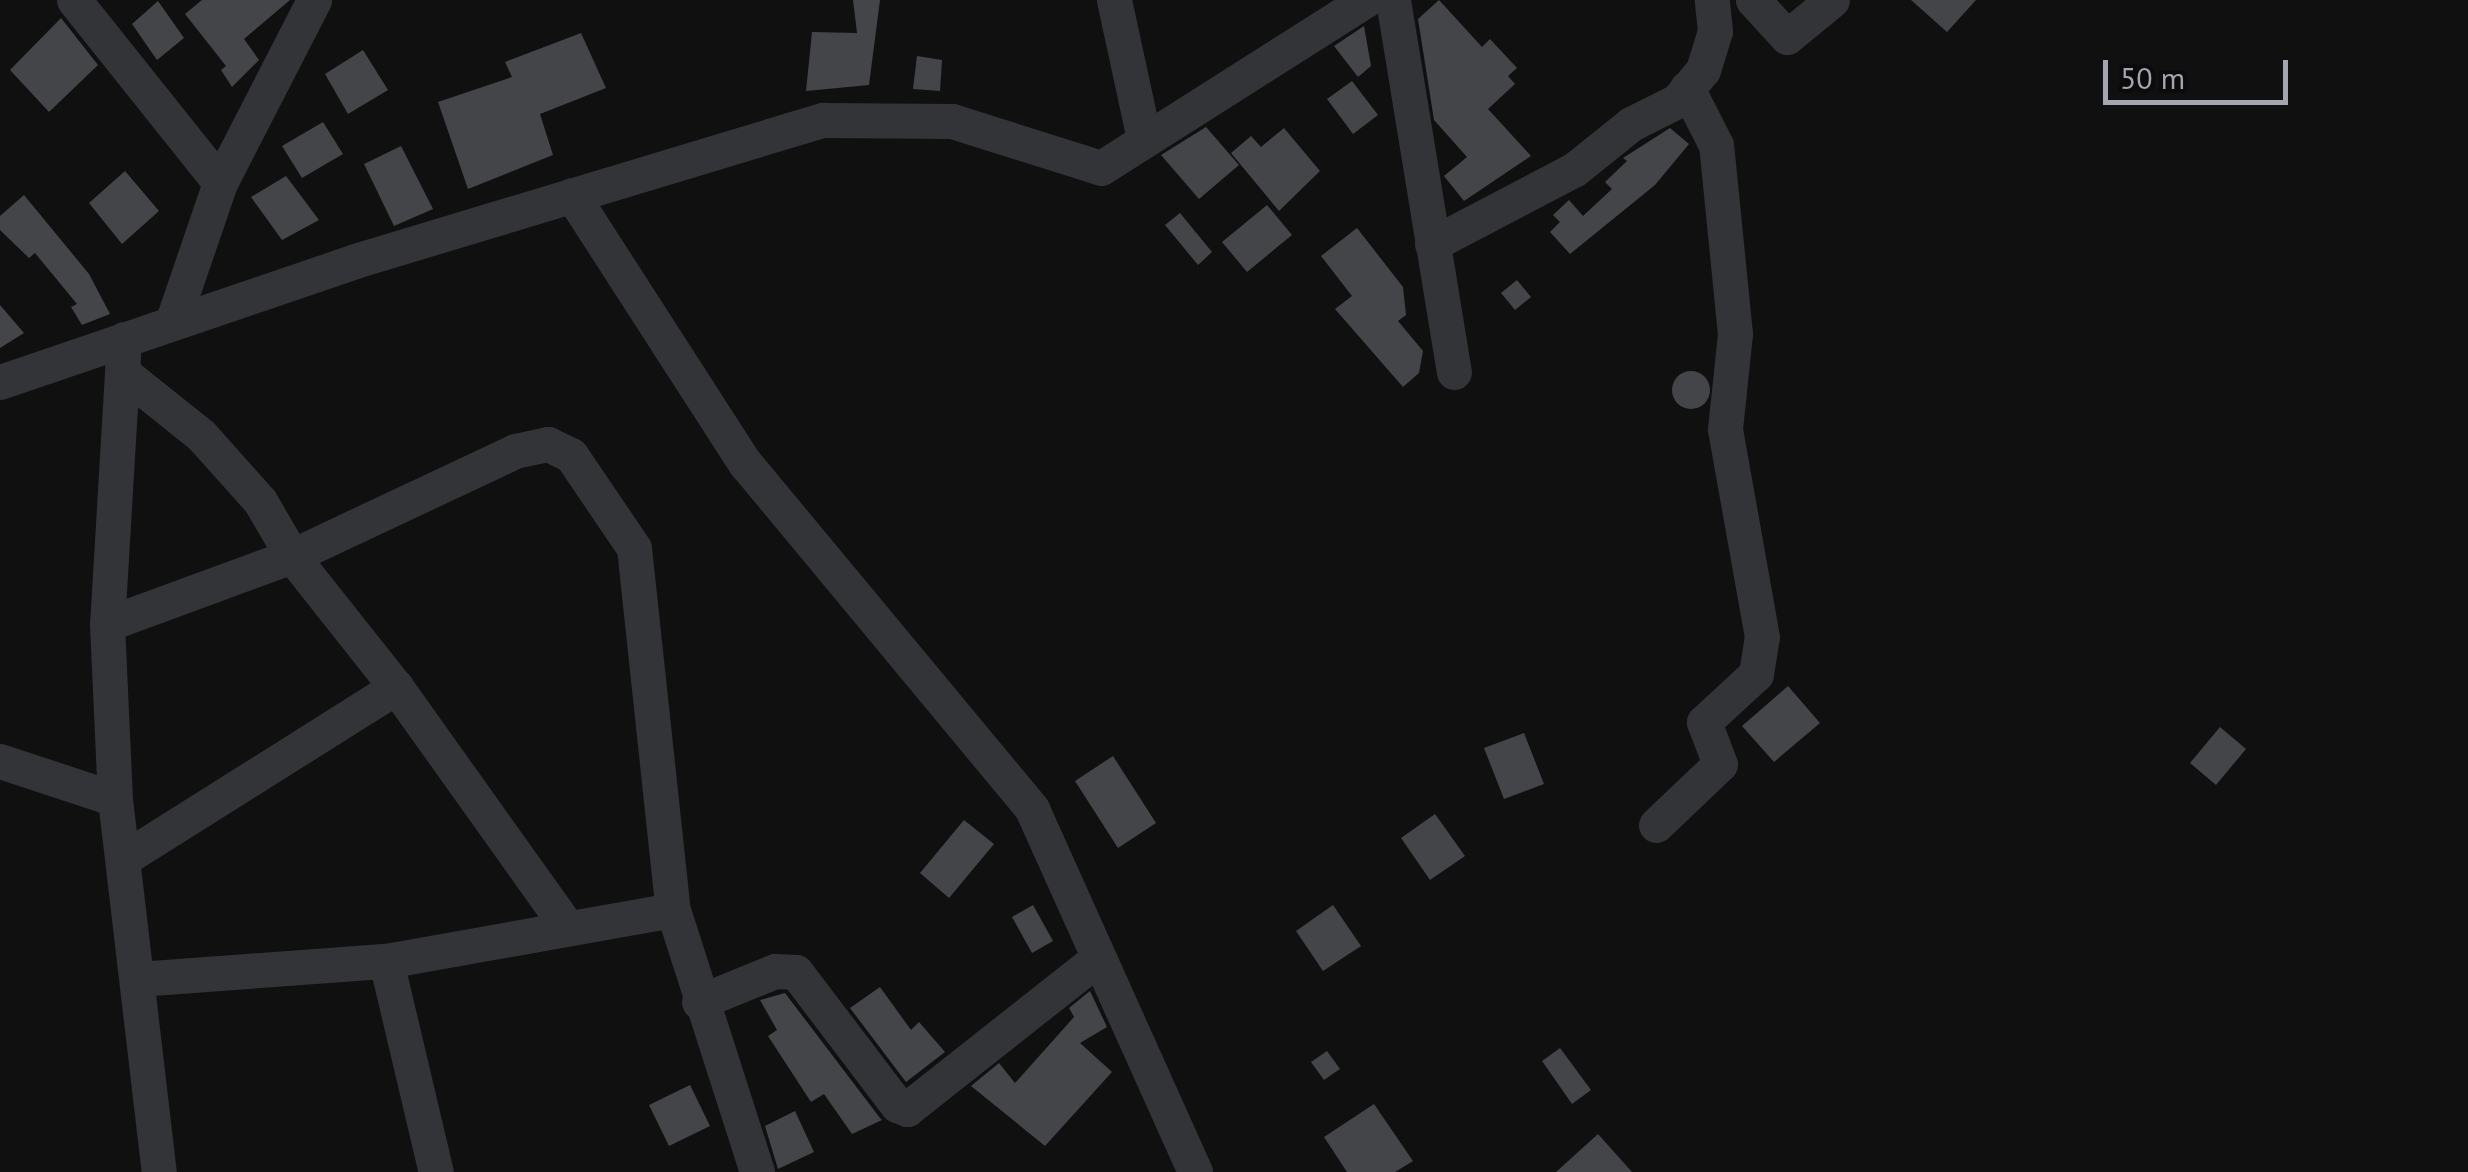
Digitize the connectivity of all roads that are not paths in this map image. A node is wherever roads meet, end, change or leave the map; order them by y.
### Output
1 (74, 0) edge
2 (314, 0) edge
3 (1114, 0) edge
4 (1366, 0) edge
5 (1393, 0) edge
6 (1712, 0) edge
7 (1753, 0) edge
8 (1832, 0) edge
9 (1687, 88) junction
10 (1144, 139) junction
11 (220, 183) junction
12 (572, 195) junction
13 (1432, 244) junction
14 (172, 323) junction
15 (123, 356) junction
16 (1454, 372) dead end
17 (0, 382) edge
18 (292, 556) junction
19 (106, 624) junction
20 (396, 687) junction
21 (0, 761) edge
22 (115, 799) junction
23 (1656, 826) dead end
24 (123, 859) junction
25 (673, 910) junction
26 (566, 925) junction
27 (1098, 958) junction
28 (386, 961) junction
29 (138, 979) junction
30 (699, 1002) junction
31 (159, 1172) edge
32 (436, 1172) edge
33 (757, 1172) edge
34 (1195, 1172) edge

1 - 11 street
2 - 11 street
3 - 10 street
4 - 10 street
5 - 13 street
6 - 9 street
7 - 8 street
9 - 13 street
9 - 23 street
10 - 12 street
11 - 14 street
12 - 14 street
12 - 27 street
13 - 16 street
14 - 15 street
15 - 17 street
15 - 18 street
15 - 19 street
18 - 19 street
18 - 20 street
18 - 25 street
19 - 22 street
20 - 24 street
20 - 26 street
21 - 22 street
22 - 24 street
24 - 29 street
25 - 26 street
25 - 30 street
26 - 28 street
27 - 30 street
27 - 34 street
28 - 29 street
28 - 32 street
29 - 31 street
30 - 33 street

